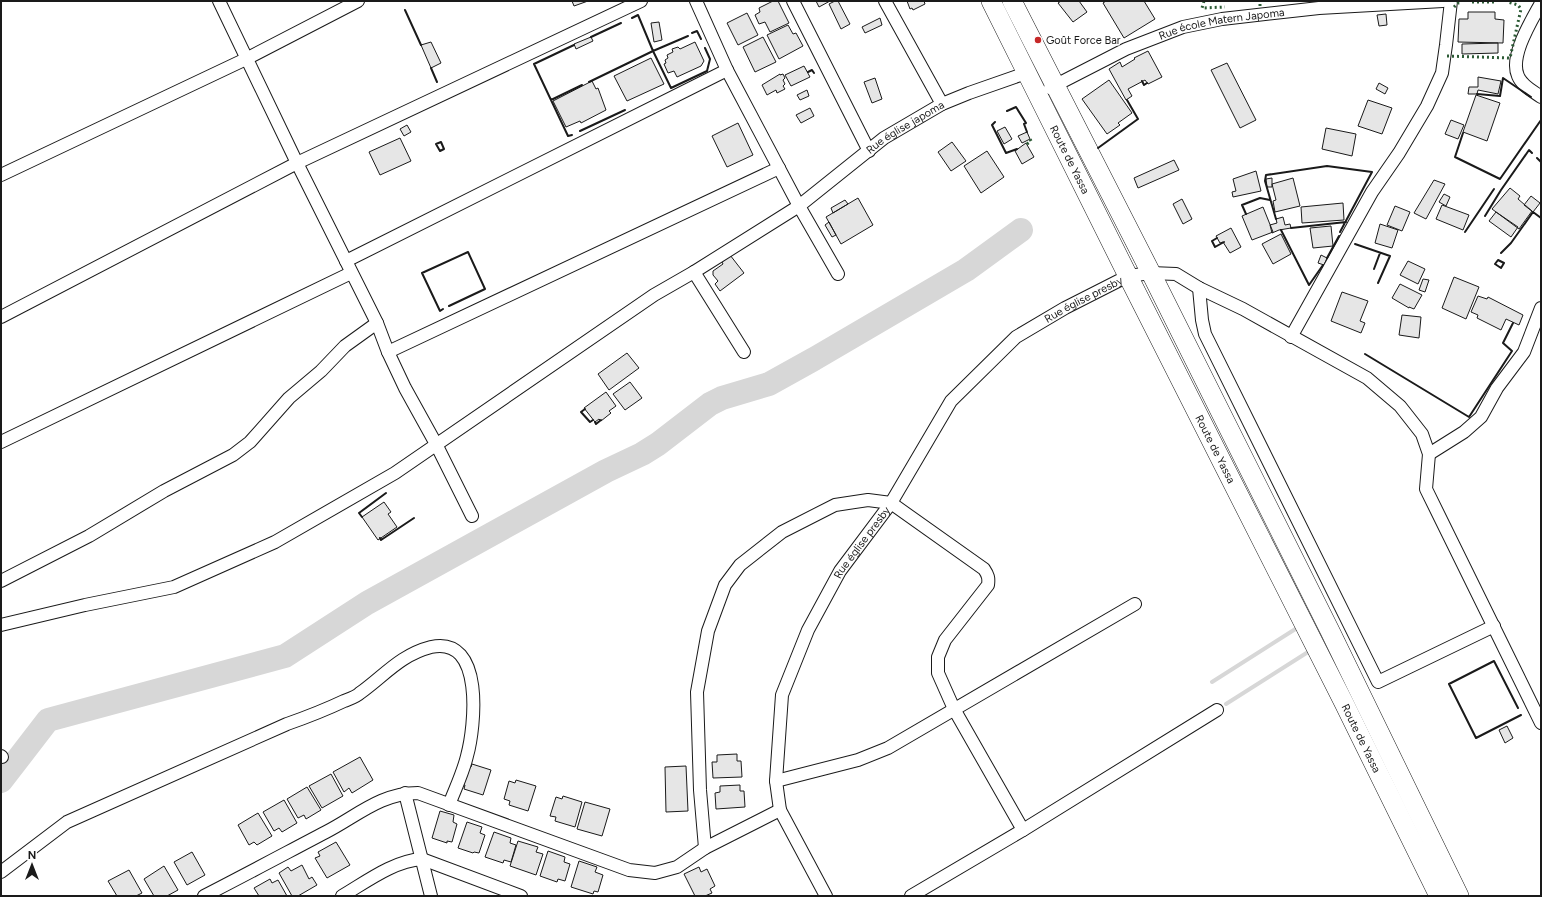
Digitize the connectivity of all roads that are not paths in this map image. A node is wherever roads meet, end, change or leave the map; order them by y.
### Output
1 (219, 1) edge
2 (358, 1) edge
3 (641, 1) edge
4 (696, 1) edge
5 (793, 1) edge
6 (885, 1) edge
7 (991, 1) edge
8 (1012, 1) edge
9 (1443, 1) edge
10 (1450, 1) edge
11 (1541, 3) edge
12 (246, 59) junction
13 (727, 70) junction
14 (1026, 73) junction
15 (1046, 90) junction
16 (1541, 98) edge
17 (942, 104) junction
18 (869, 151) junction
19 (297, 163) junction
20 (779, 168) junction
21 (1, 175) edge
22 (799, 206) junction
23 (346, 261) junction
24 (694, 272) junction
25 (351, 273) junction
26 (1151, 273) junction
27 (838, 274) dead end
28 (1128, 276) junction
29 (1199, 288) junction
30 (1541, 308) edge
31 (1, 317) edge
32 (377, 323) junction
33 (1291, 337) junction
34 (388, 352) junction
35 (744, 352) dead end
36 (1, 442) edge
37 (436, 444) junction
38 (1429, 454) junction
39 (891, 503) junction
40 (472, 516) dead end
41 (1, 581) edge
42 (1135, 604) dead end
43 (1, 625) edge
44 (1494, 626) junction
45 (1330, 631) junction
46 (1313, 640) junction
47 (954, 709) junction
48 (1217, 710) dead end
49 (1541, 723) edge
50 (776, 781) junction
51 (405, 793) junction
52 (449, 805) junction
53 (780, 810) junction
54 (1023, 830) junction
55 (705, 848) junction
56 (422, 859) junction
57 (1, 872) edge
58 (204, 896) edge
59 (342, 896) edge
60 (431, 896) edge
61 (521, 896) edge
62 (826, 896) edge
63 (911, 896) edge
64 (1439, 896) edge
65 (1459, 896) edge

1 - 12 street
2 - 12 street
3 - 19 street
4 - 13 street
5 - 18 street
6 - 17 street
7 - 14 main road, Route de Yassa
8 - 15 main road, Route de Yassa
9 - 15 street, Rue école Matern Japoma
10 - 33 street
11 - 16 street
12 - 19 street
12 - 21 street
13 - 20 street
13 - 23 street
14 - 15 main road, Route de Yassa
14 - 17 street, Rue église japoma
15 - 26 main road, Route de Yassa
15 - 28 main road, Route de Yassa
17 - 18 street, Rue église japoma
18 - 22 street, Rue église japoma
19 - 23 street
19 - 31 street
20 - 22 street
20 - 34 street
22 - 24 street, Rue église japoma
22 - 27 street
23 - 25 street
24 - 35 street
24 - 37 street, Rue église japoma
25 - 32 street
25 - 36 street
26 - 28 street, Rue église presby
26 - 29 street, Rue église presby
26 - 45 main road, Route de Yassa
28 - 39 street, Rue église presby
28 - 46 main road, Route de Yassa
29 - 33 street, Rue église presby
29 - 44 street
30 - 38 street
32 - 34 street
32 - 41 street
33 - 38 street, Rue église presby
34 - 37 street
37 - 40 street
37 - 43 street, Rue église japoma
38 - 44 street
39 - 47 street
39 - 50 street, Rue église presby
39 - 55 street
42 - 47 street
44 - 49 street
45 - 46 main road
45 - 65 main road, Route de Yassa
46 - 64 main road, Route de Yassa
47 - 50 street
47 - 54 street
48 - 54 street
50 - 53 street, Rue église presby
51 - 52 street
51 - 56 street
51 - 58 street
52 - 55 street
52 - 57 street
53 - 55 street
53 - 62 street, Rue église presby
54 - 63 street
56 - 59 street
56 - 60 street
56 - 61 street

